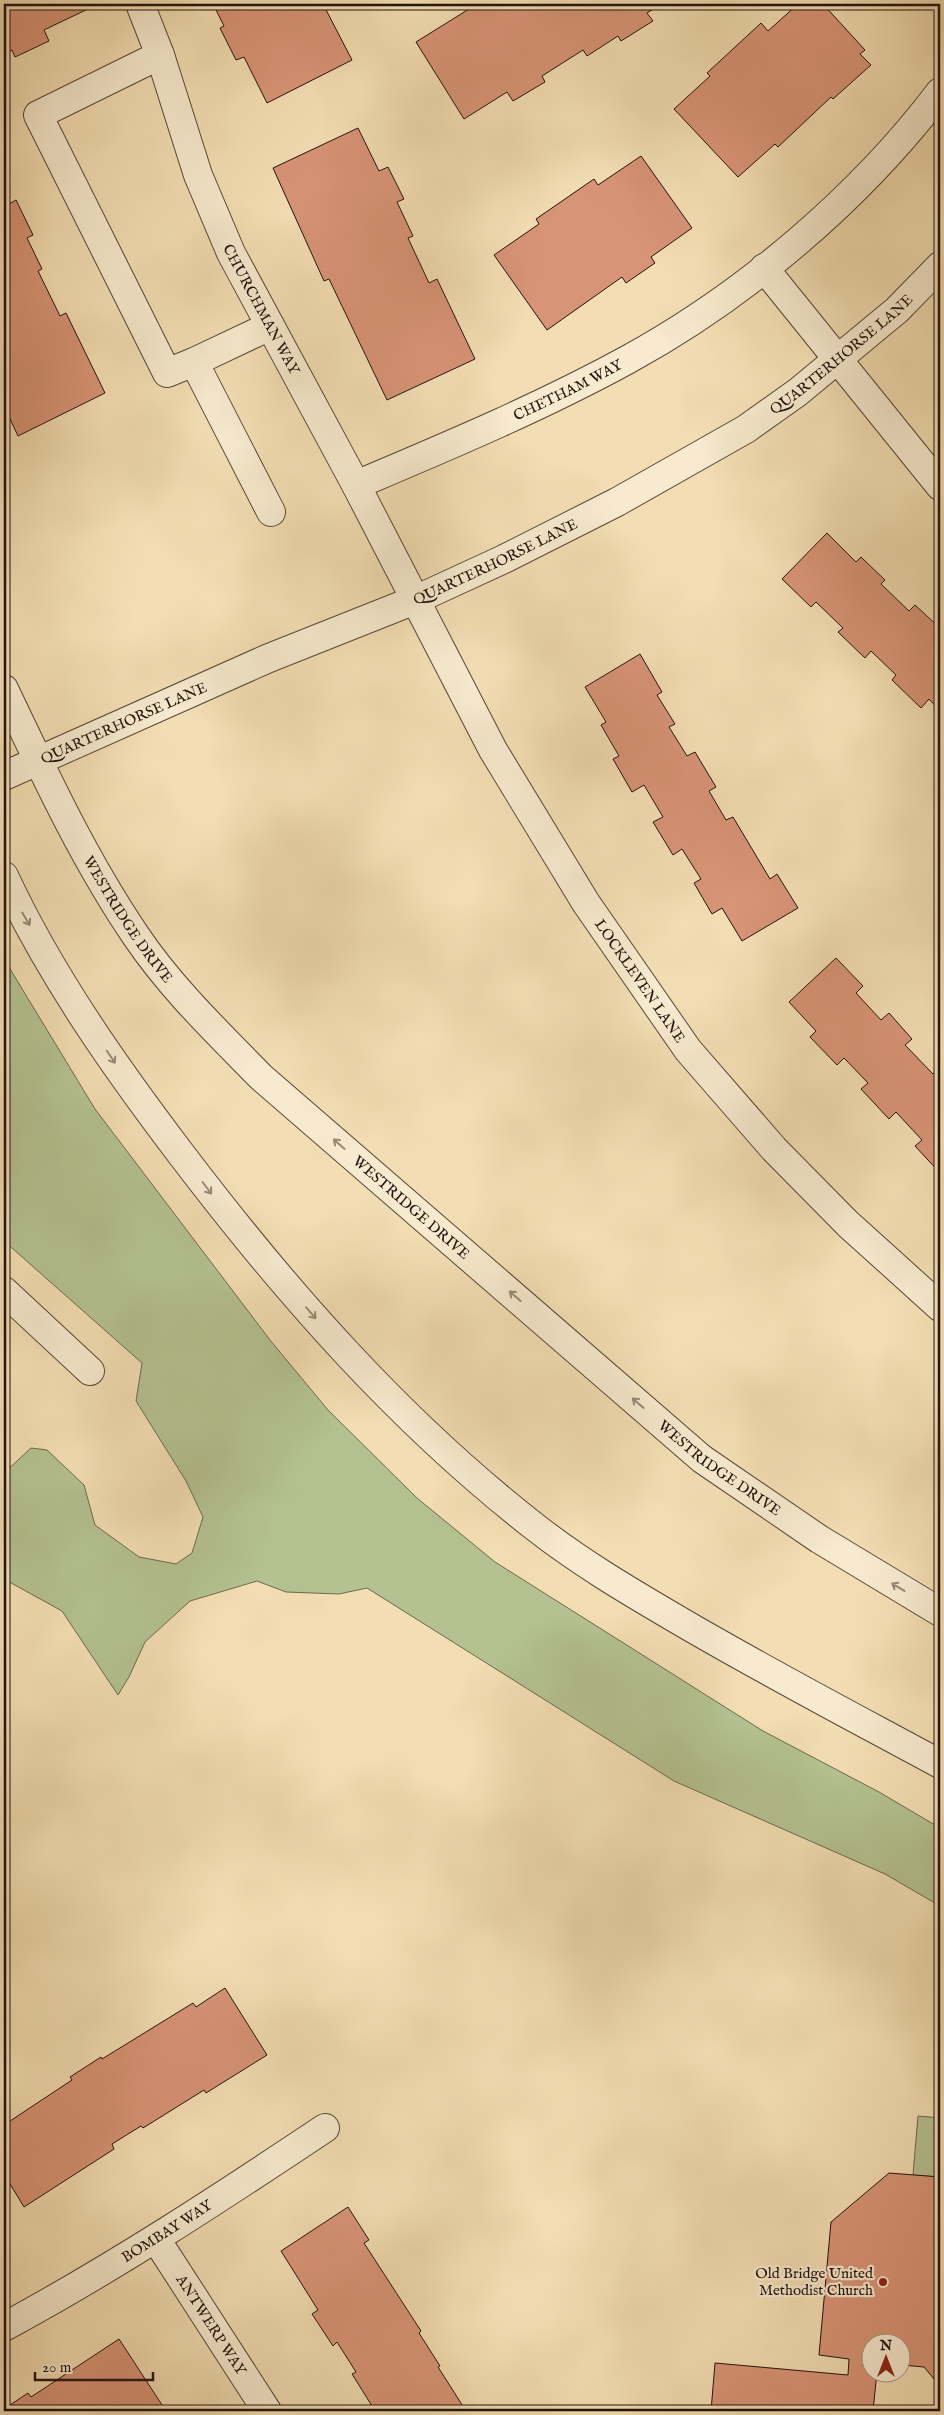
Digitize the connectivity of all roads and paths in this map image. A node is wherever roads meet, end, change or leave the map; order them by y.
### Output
1 (140, 4) edge
2 (160, 55) junction
3 (940, 92) edge
4 (940, 266) edge
5 (764, 268) junction
6 (270, 326) junction
7 (838, 360) junction
8 (194, 362) junction
9 (356, 486) junction
10 (940, 486) edge
11 (271, 512) dead end
12 (415, 600) junction
13 (4, 689) edge
14 (38, 761) junction
15 (4, 776) edge
16 (4, 876) edge
17 (4, 1292) edge
18 (940, 1307) edge
19 (90, 1370) dead end
20 (940, 1612) edge
21 (940, 1764) edge
22 (325, 2128) dead end
23 (156, 2239) junction
24 (4, 2327) edge
25 (267, 2411) edge

1 - 2 street, CHURCHMAN WAY
2 - 6 street, CHURCHMAN WAY
2 - 8 street
3 - 5 street, CHETHAM WAY
4 - 7 street, QUARTERHORSE LANE
5 - 7 street
5 - 9 street, CHETHAM WAY
6 - 8 street
6 - 9 street, CHURCHMAN WAY
7 - 10 street
7 - 12 street, QUARTERHORSE LANE
8 - 11 street
9 - 12 street, CHURCHMAN WAY
12 - 14 street, QUARTERHORSE LANE
12 - 18 street, LOCKLEVEN LANE
13 - 14 street, WESTRIDGE DRIVE
14 - 15 street, QUARTERHORSE LANE
20 -> 14 street, WESTRIDGE DRIVE
16 -> 21 street
17 - 19 street
22 - 23 street, BOMBAY WAY
23 - 24 street, BOMBAY WAY
23 - 25 street, ANTWERP WAY

